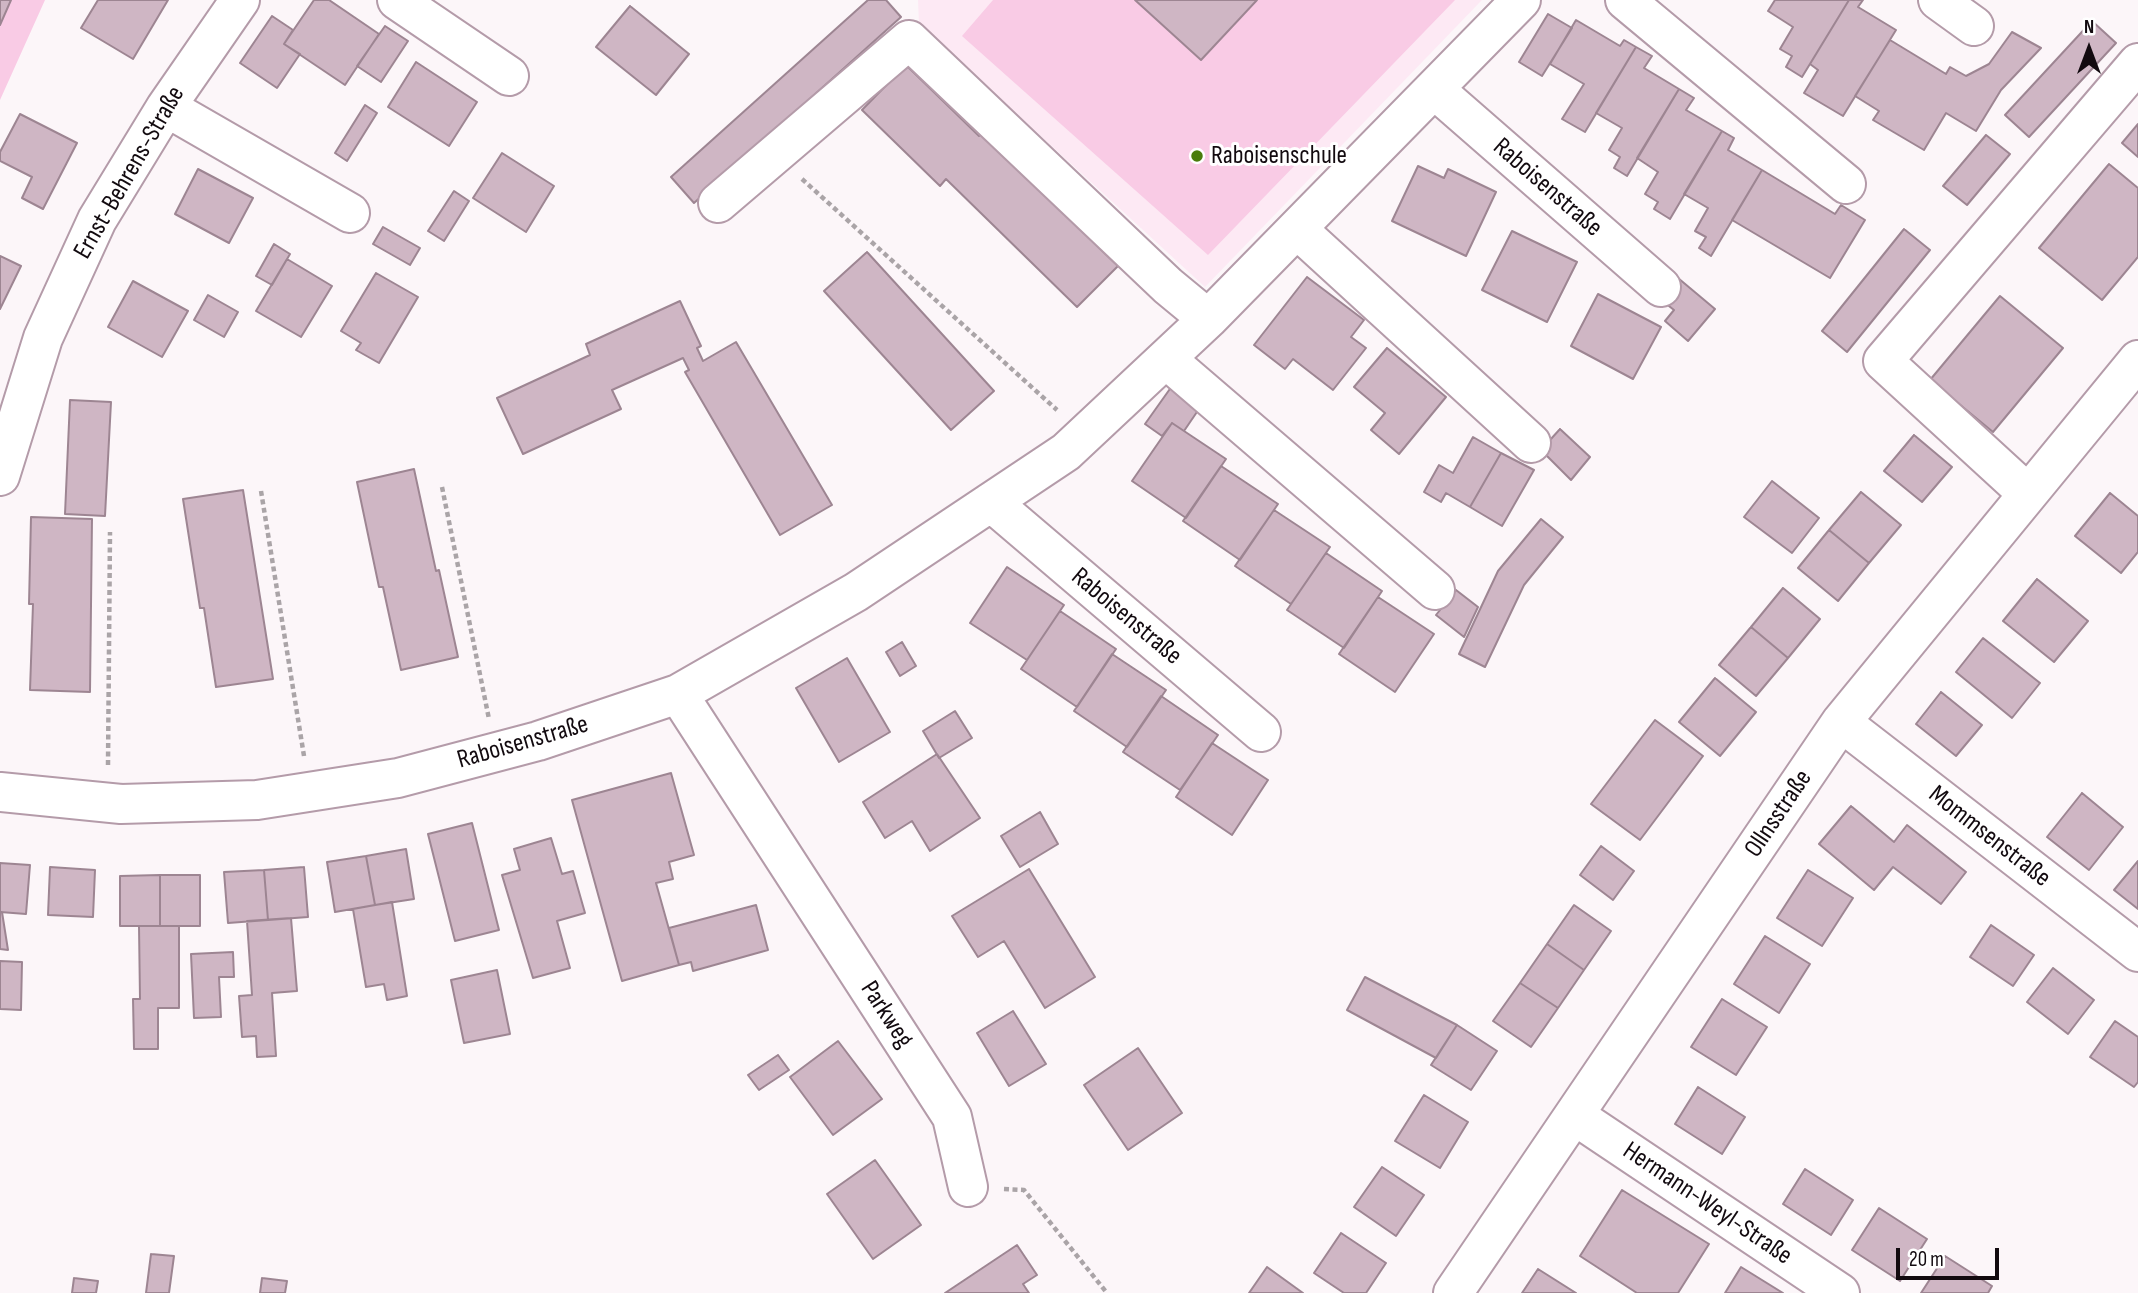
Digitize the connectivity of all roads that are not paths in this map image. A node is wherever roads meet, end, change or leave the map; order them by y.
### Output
1 (240, 0) edge
2 (397, 0) edge
3 (1521, 0) edge
4 (1625, 0) edge
5 (1938, 0) edge
6 (1974, 26) dead end
7 (2138, 63) edge
8 (509, 76) dead end
9 (1434, 89) junction
10 (166, 107) junction
11 (1846, 184) dead end
12 (718, 203) dead end
13 (350, 213) dead end
14 (1297, 229) junction
15 (1661, 287) dead end
16 (1208, 319) junction
17 (1166, 359) junction
18 (2138, 360) edge
19 (1531, 443) dead end
20 (2, 464) edge
21 (2028, 494) junction
22 (991, 502) junction
23 (1435, 590) dead end
24 (678, 694) junction
25 (1841, 722) junction
26 (1261, 732) dead end
27 (0, 792) edge
28 (2138, 952) edge
29 (1574, 1115) junction
30 (968, 1187) road end
31 (1453, 1293) edge
32 (1840, 1293) edge

1 - 10 street, Ernst-Behrens-Straße
2 - 8 street
3 - 9 street, Raboisenstraße
4 - 11 street
5 - 6 street
7 - 21 street
9 - 14 street, Raboisenstraße
9 - 15 street, Raboisenstraße
10 - 13 street
10 - 20 street, Ernst-Behrens-Straße
12 - 16 street
14 - 16 street, Raboisenstraße
14 - 19 street
16 - 17 street, Raboisenstraße
17 - 22 street, Raboisenstraße
17 - 23 street
18 - 21 street, Ollnsstraße
21 - 25 street, Ollnsstraße
22 - 24 street, Raboisenstraße
22 - 26 street, Raboisenstraße
24 - 27 street, Raboisenstraße
24 - 30 street, Parkweg
25 - 28 street, Mommsenstraße
25 - 29 street, Ollnsstraße
29 - 31 street, Ollnsstraße
29 - 32 street, Hermann-Weyl-Straße

